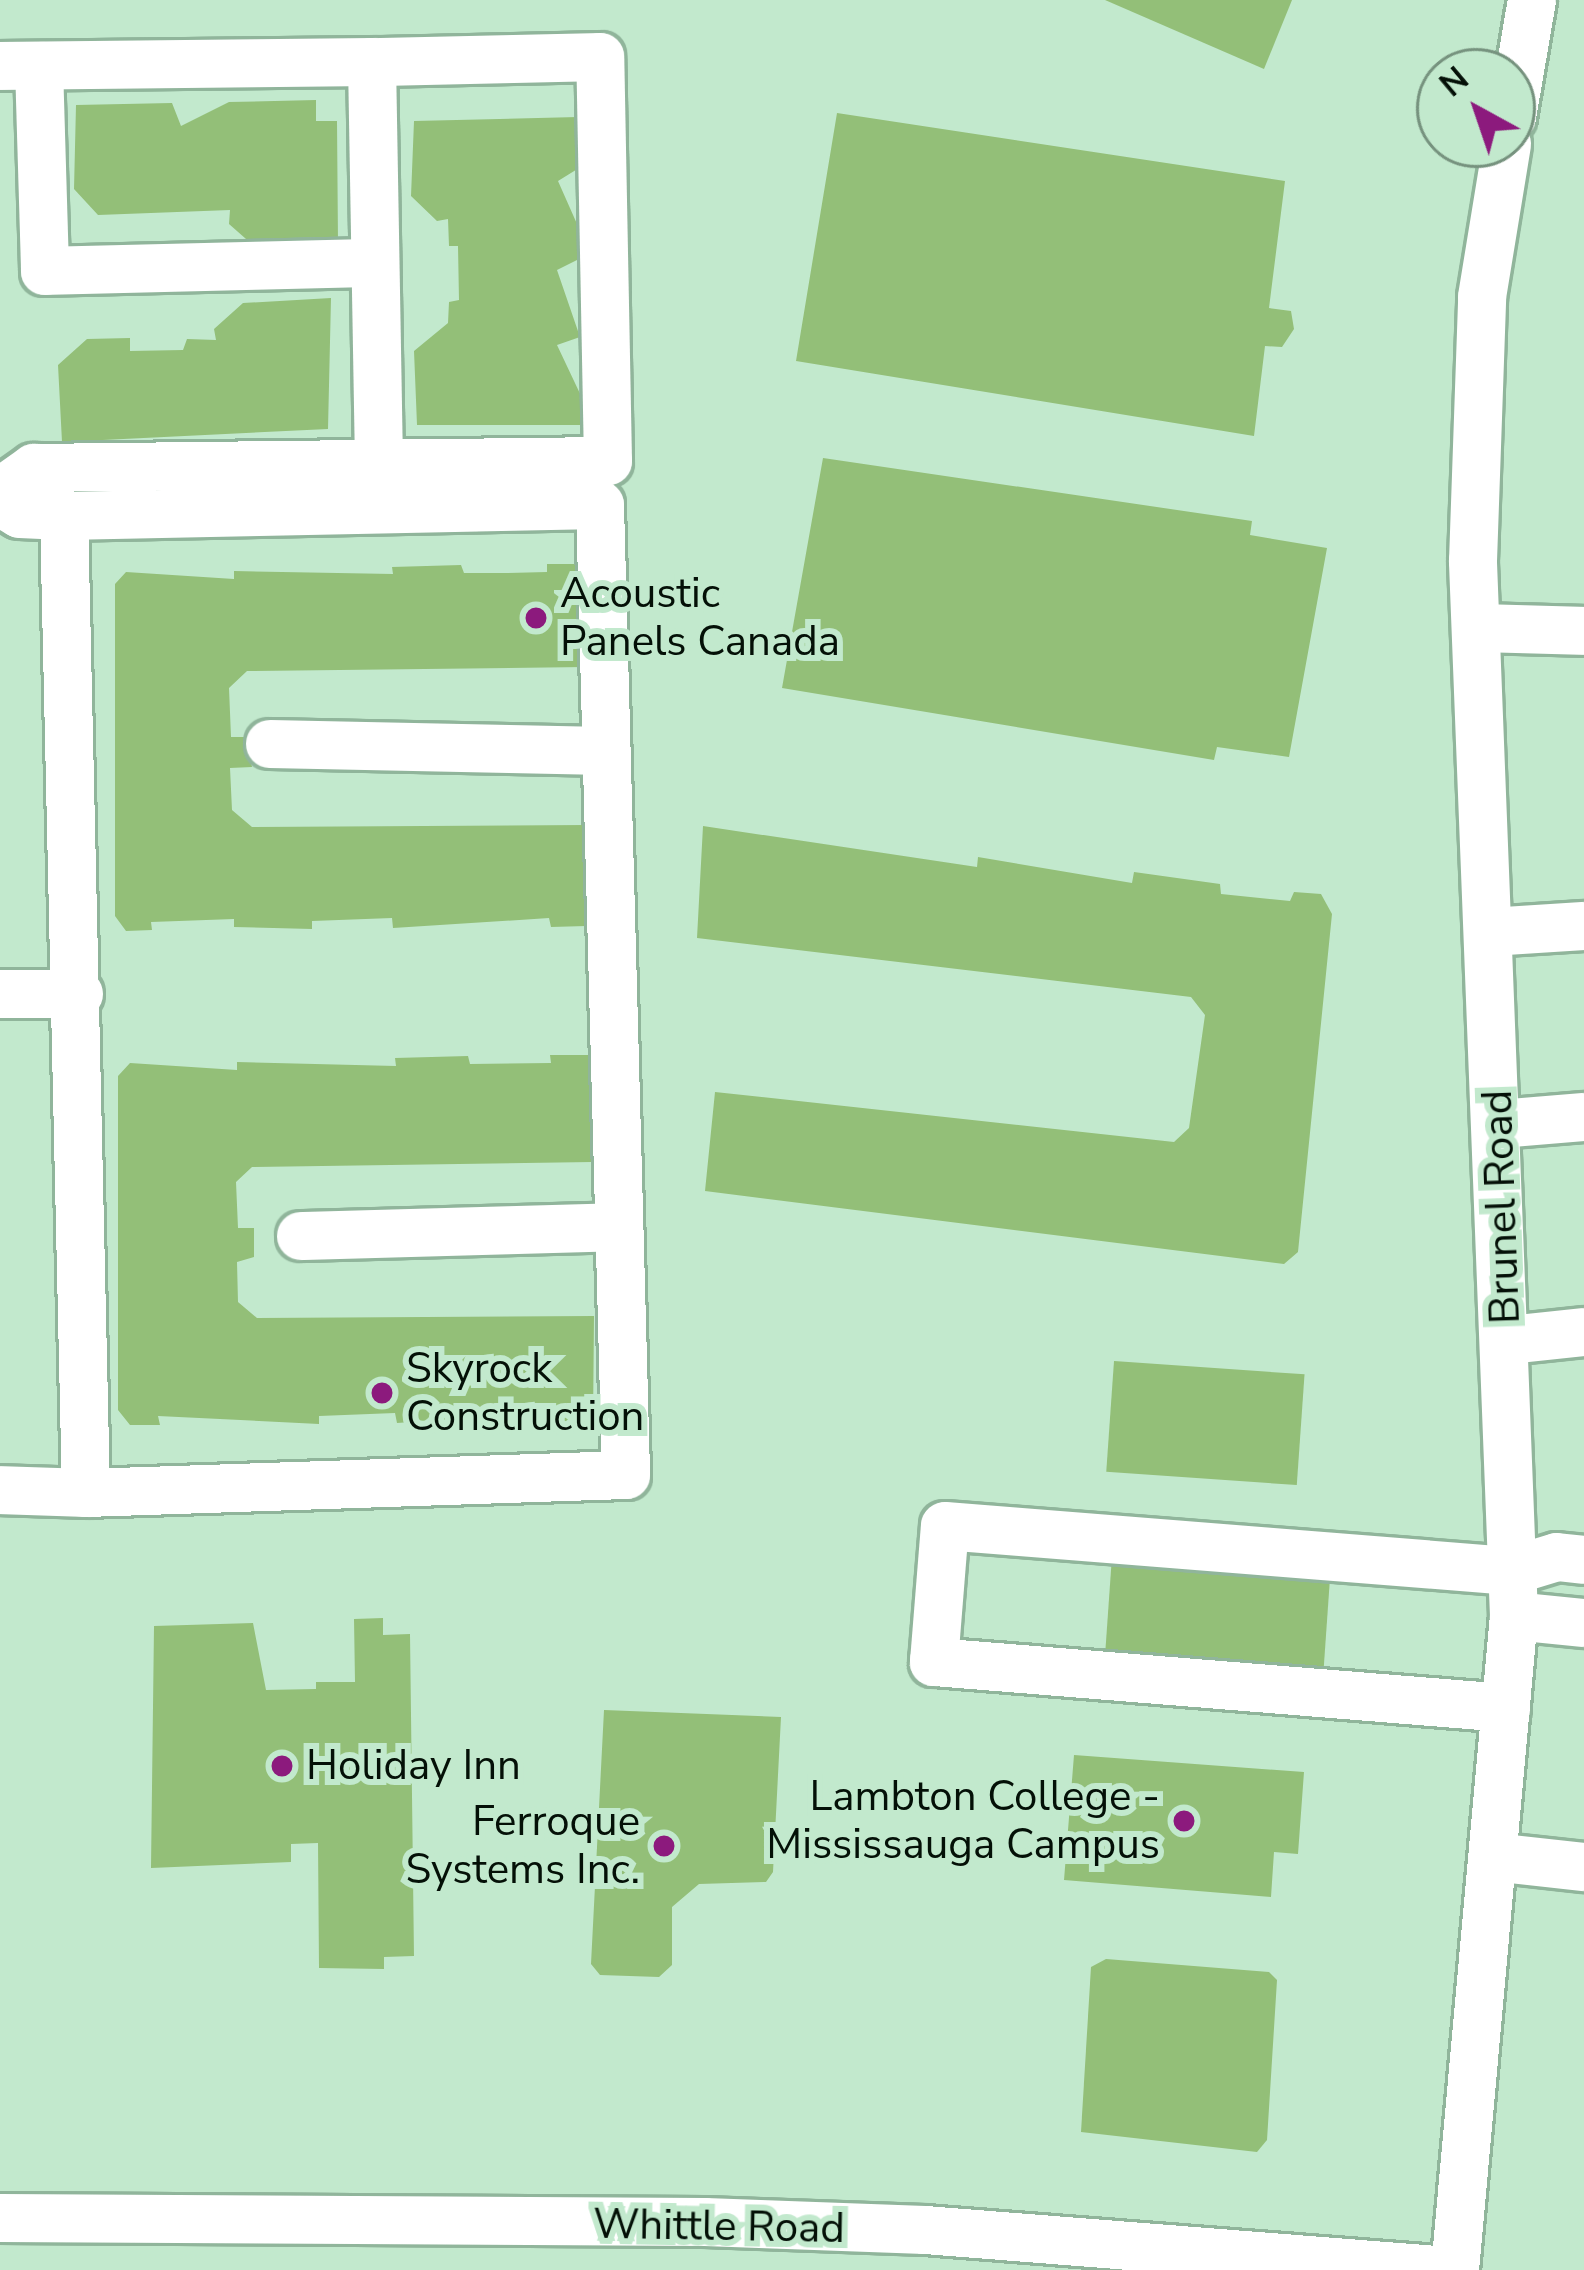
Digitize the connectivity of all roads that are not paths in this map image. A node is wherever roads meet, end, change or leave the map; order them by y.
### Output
1 (1532, 0) edge
2 (1524, 48) edge
3 (372, 62) junction
4 (19, 66) edge
5 (1504, 168) edge
6 (376, 263) junction
7 (379, 464) junction
8 (0, 492) edge
9 (0, 502) edge
10 (64, 516) junction
11 (1477, 628) junction
12 (1584, 631) edge
13 (270, 744) dead end
14 (605, 751) junction
15 (1584, 926) edge
16 (1490, 932) junction
17 (0, 994) edge
18 (80, 994) junction
19 (1584, 1117) edge
20 (1499, 1124) junction
21 (617, 1226) junction
22 (301, 1236) dead end
23 (1584, 1332) edge
24 (1508, 1340) junction
25 (0, 1490) edge
26 (86, 1493) junction
27 (1584, 1559) edge
28 (1513, 1594) junction
29 (1584, 1623) edge
30 (1506, 1708) junction
31 (1492, 1857) junction
32 (1584, 1867) edge
33 (0, 2218) edge
34 (923, 2250) edge
35 (1437, 2270) edge
36 (1455, 2270) edge

1 - 2 street
3 - 4 street
3 - 6 street
3 - 7 street
4 - 6 street
5 - 11 street, Brunel Road
6 - 7 street
7 - 8 street
9 - 10 street
10 - 14 street
10 - 18 street
11 - 12 street
11 - 16 street, Brunel Road
13 - 14 street
14 - 21 street
15 - 16 street
16 - 20 street, Brunel Road
17 - 18 street
18 - 26 street
19 - 20 street
20 - 24 street, Brunel Road
21 - 22 street
21 - 26 street
23 - 24 street
24 - 28 street, Brunel Road
25 - 26 street
27 - 28 street
28 - 29 street
28 - 30 street, Brunel Road
28 - 30 street
30 - 31 street, Brunel Road
31 - 32 street
31 - 36 street, Brunel Road
33 - 34 street, Whittle Road
34 - 35 street, Whittle Road

